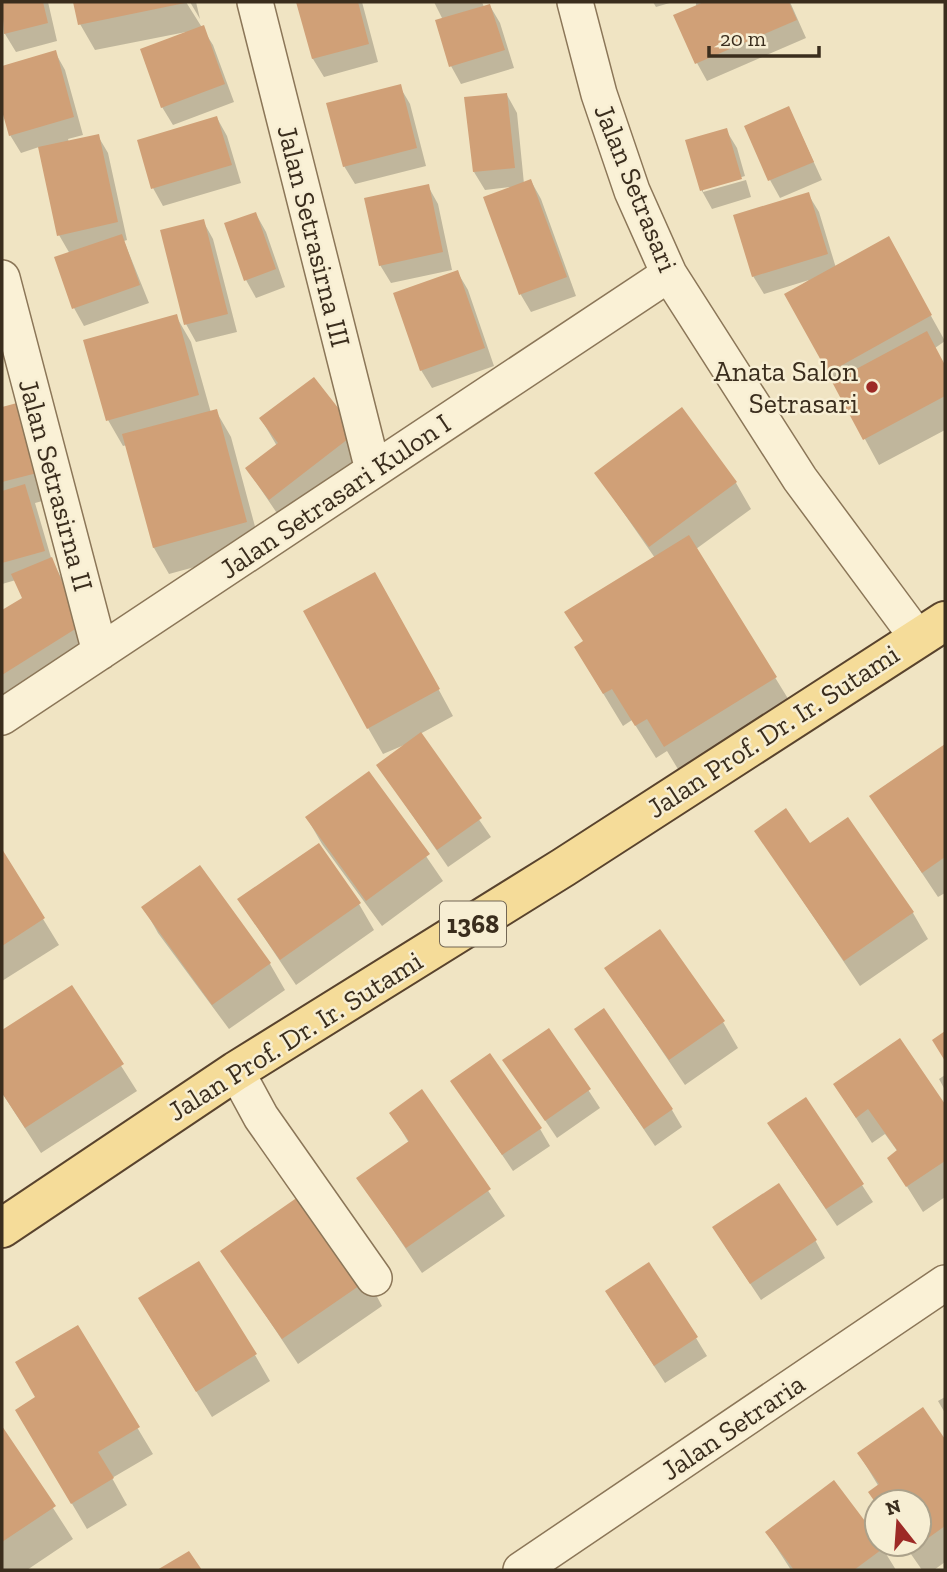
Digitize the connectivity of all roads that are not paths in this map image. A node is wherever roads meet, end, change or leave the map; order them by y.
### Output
1 (255, 2) edge
2 (575, 2) edge
3 (669, 274) junction
4 (2, 278) edge
5 (373, 470) junction
6 (931, 629) edge
7 (100, 652) junction
8 (2, 718) edge
9 (236, 1071) junction
10 (2, 1228) edge
11 (374, 1278) dead end
12 (945, 1283) edge
13 (522, 1570) edge

1 - 5 street, Jalan Setrasirna III
2 - 3 street, Jalan Setrasari
3 - 5 street, Jalan Setrasari Kulon I
3 - 6 street, Jalan Setrasari
4 - 7 street, Jalan Setrasirna II
5 - 7 street, Jalan Setrasari Kulon I
6 - 9 main road, Jalan Prof. Dr. Ir. Sutami / 1368
7 - 8 street, Jalan Setrasari Kulon I
9 - 10 main road, Jalan Prof. Dr. Ir. Sutami / 1368
9 - 11 street
12 - 13 street, Jalan Setraria

